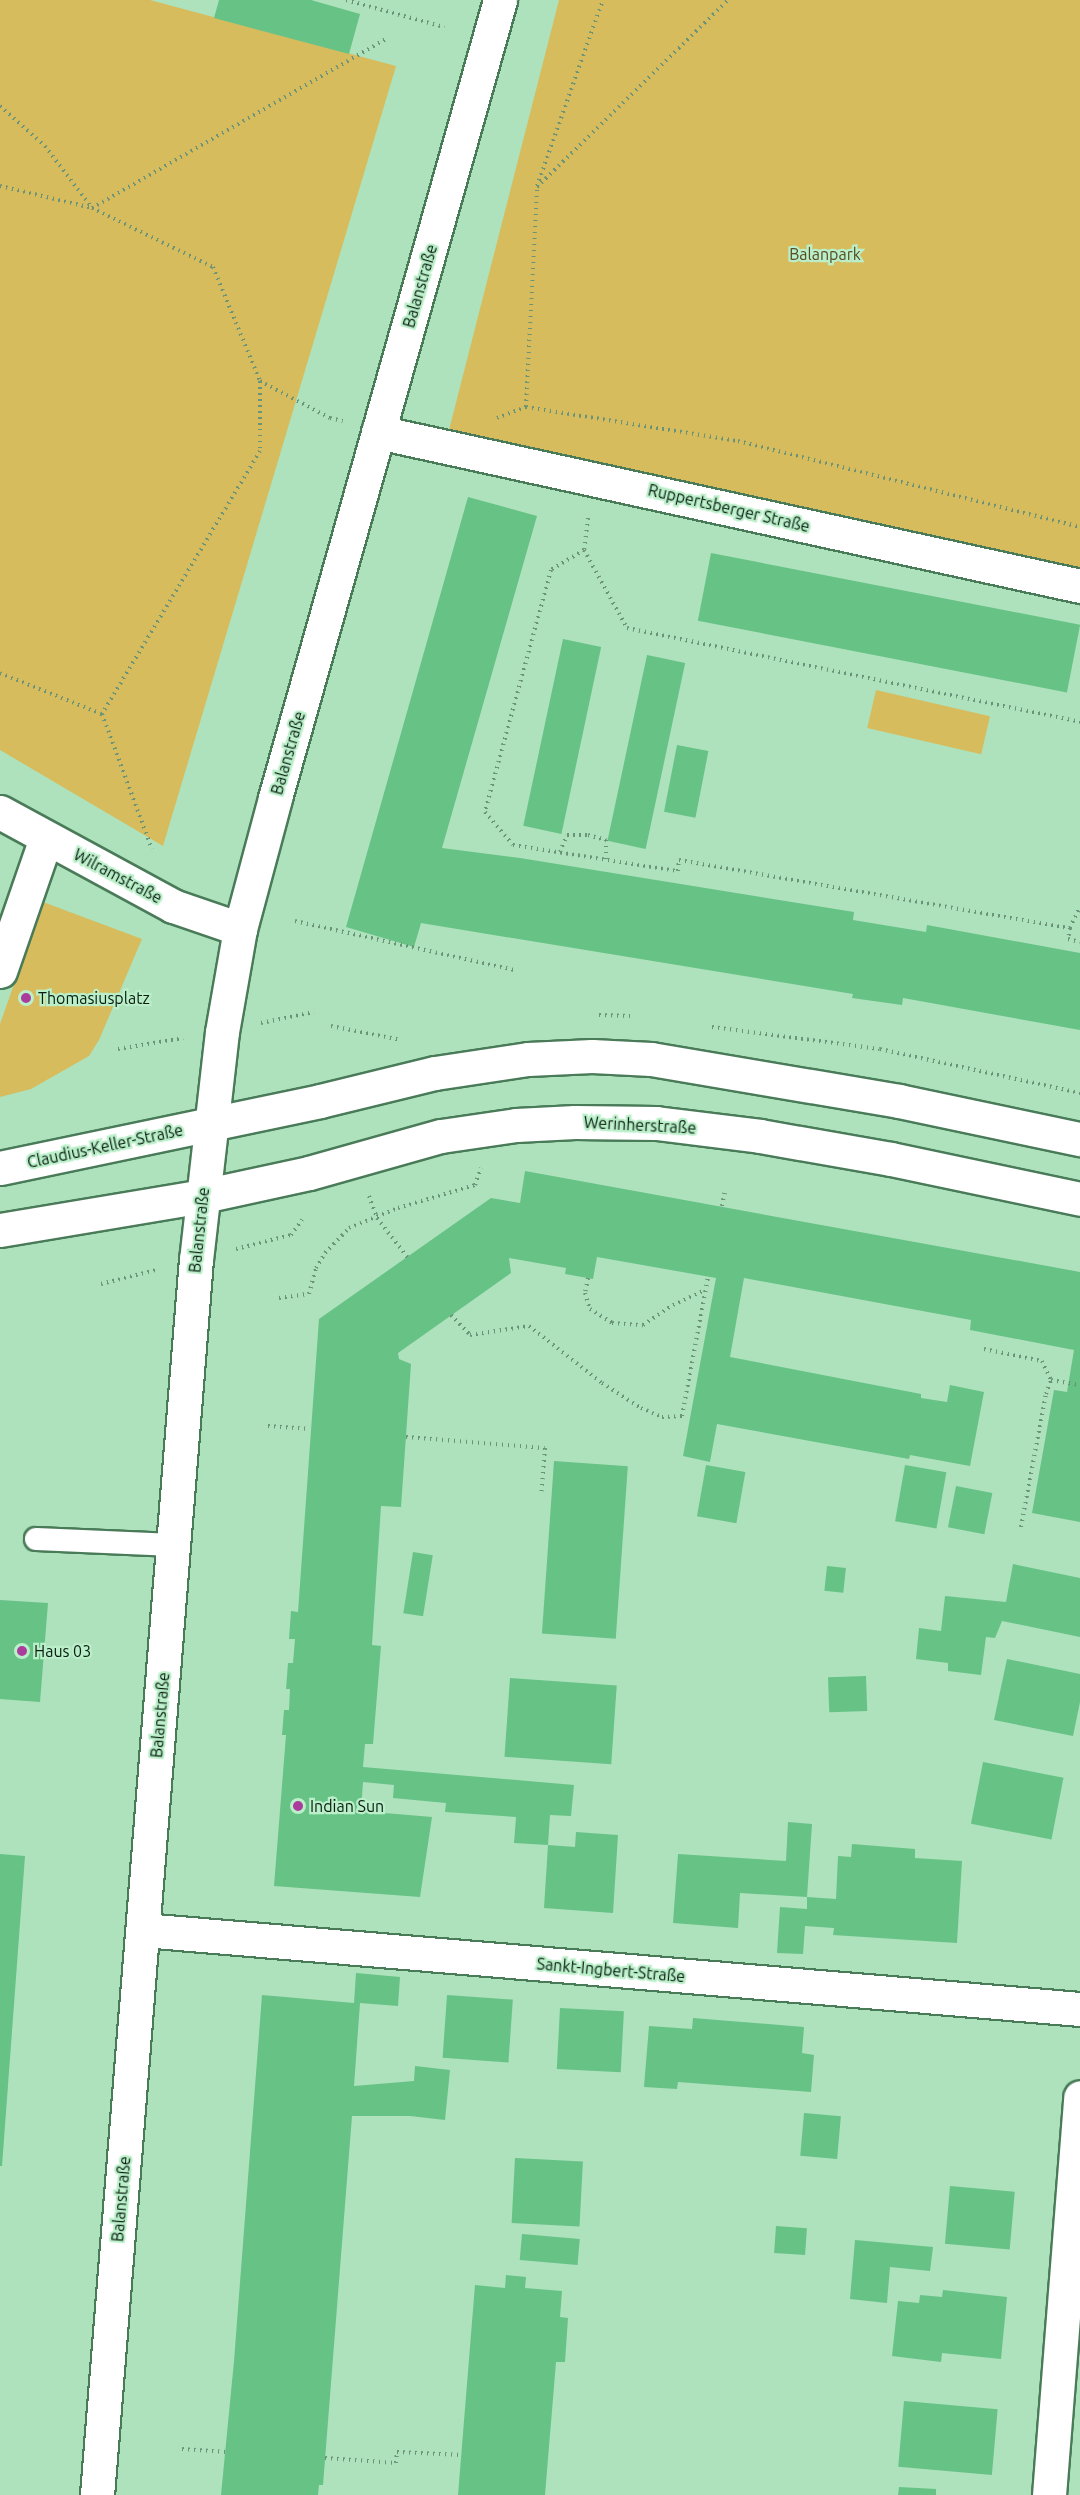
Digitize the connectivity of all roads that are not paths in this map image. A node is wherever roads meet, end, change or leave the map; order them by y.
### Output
1 (500, 0) edge
2 (378, 432) junction
3 (1080, 586) edge
4 (0, 812) edge
5 (46, 838) junction
6 (240, 929) junction
7 (0, 971) edge
8 (211, 1123) junction
9 (1080, 1139) edge
10 (0, 1168) edge
11 (203, 1196) junction
12 (1080, 1199) edge
13 (0, 1230) edge
14 (36, 1539) dead end
15 (174, 1545) junction
16 (143, 1930) junction
17 (1080, 2009) edge
18 (1080, 2097) edge
19 (97, 2495) edge
20 (1049, 2495) edge

1 - 2 street, Balanstraße
2 - 3 street, Ruppertsberger Straße
2 - 6 street, Balanstraße
4 - 5 street, Wilramstraße
5 - 6 street, Wilramstraße
5 - 7 street
6 - 8 street, Balanstraße
8 - 9 street
8 - 10 street, Claudius-Keller-Straße
8 - 11 street, Balanstraße
11 - 12 street, Werinherstraße
11 - 13 street
11 - 15 street, Balanstraße
14 - 15 lane
15 - 16 street, Balanstraße
16 - 17 street, Sankt-Ingbert-Straße
16 - 19 street, Balanstraße
18 - 20 street

